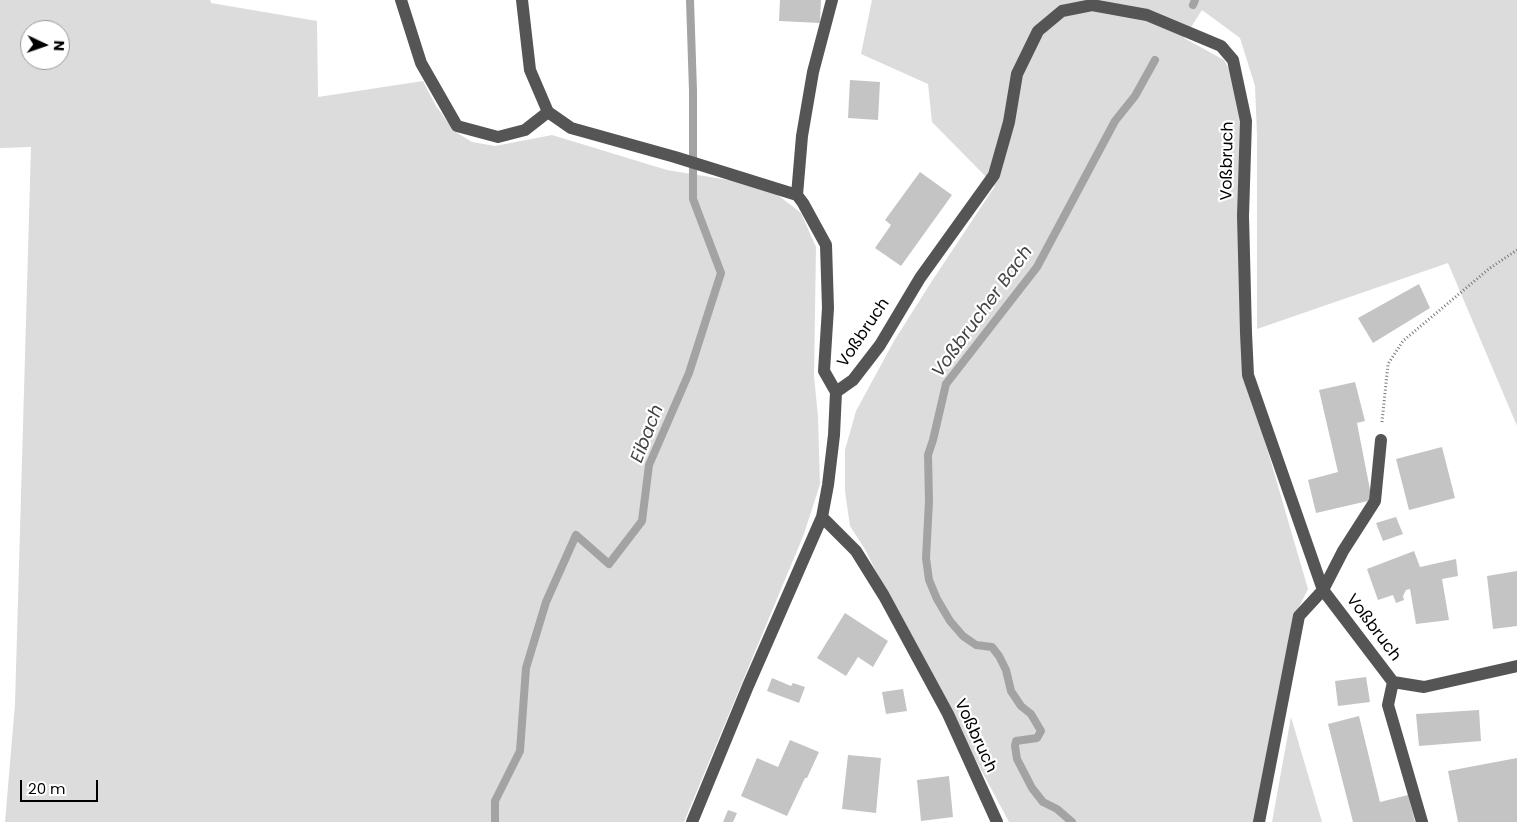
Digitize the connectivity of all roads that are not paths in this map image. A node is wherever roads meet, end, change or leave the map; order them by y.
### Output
1 (401, 0) edge
2 (522, 0) edge
3 (832, 0) edge
4 (548, 112) junction
5 (797, 195) junction
6 (836, 392) junction
7 (1381, 440) road end
8 (822, 517) junction
9 (1322, 590) junction
10 (1517, 666) edge
11 (1393, 682) junction
12 (692, 822) edge
13 (997, 822) edge
14 (1259, 822) edge
15 (1422, 822) edge

1 - 4 street
2 - 4 street
3 - 5 street
4 - 5 street
5 - 6 street, Voßbruch
6 - 8 street
6 - 9 street, Voßbruch
7 - 9 street
8 - 12 street
8 - 13 street, Voßbruch
9 - 11 street, Voßbruch
9 - 14 street, Voßbruch
10 - 11 street, Voßbruch
11 - 15 street

